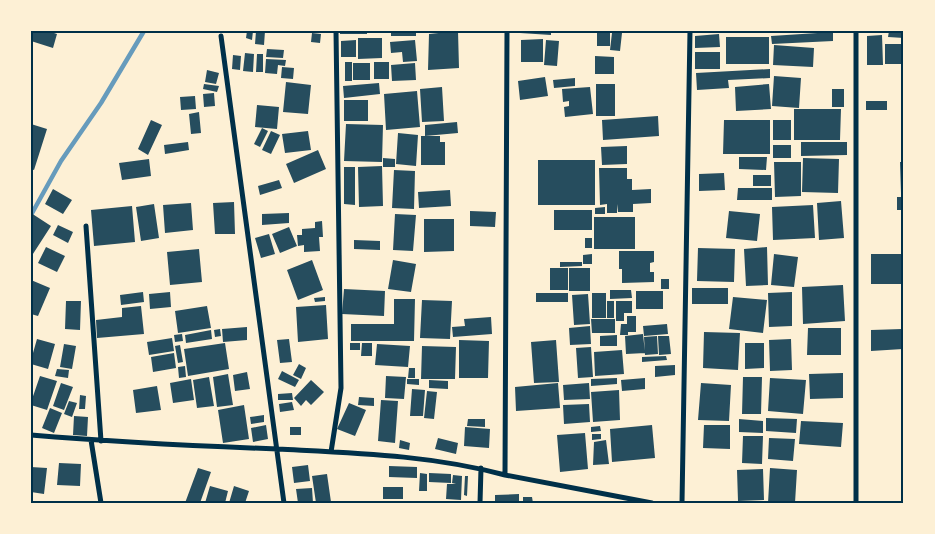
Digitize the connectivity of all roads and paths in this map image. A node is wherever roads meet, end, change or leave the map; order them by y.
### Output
1 (336, 31) edge
2 (507, 31) edge
3 (690, 31) edge
4 (856, 31) edge
5 (221, 36) dead end
6 (86, 226) dead end
7 (31, 435) edge
8 (91, 440) junction
9 (101, 441) junction
10 (277, 449) junction
11 (331, 452) junction
12 (481, 468) junction
13 (505, 475) junction
14 (101, 503) edge
15 (284, 503) edge
16 (480, 503) edge
17 (652, 503) edge
18 (682, 503) edge
19 (856, 503) edge

1 - 11 street
2 - 13 street
3 - 18 street
4 - 19 street
5 - 10 street
6 - 9 street
7 - 8 street
8 - 9 street
8 - 14 street
9 - 10 street
10 - 11 street
10 - 15 street
11 - 12 street
12 - 13 street
12 - 16 street
13 - 17 street

